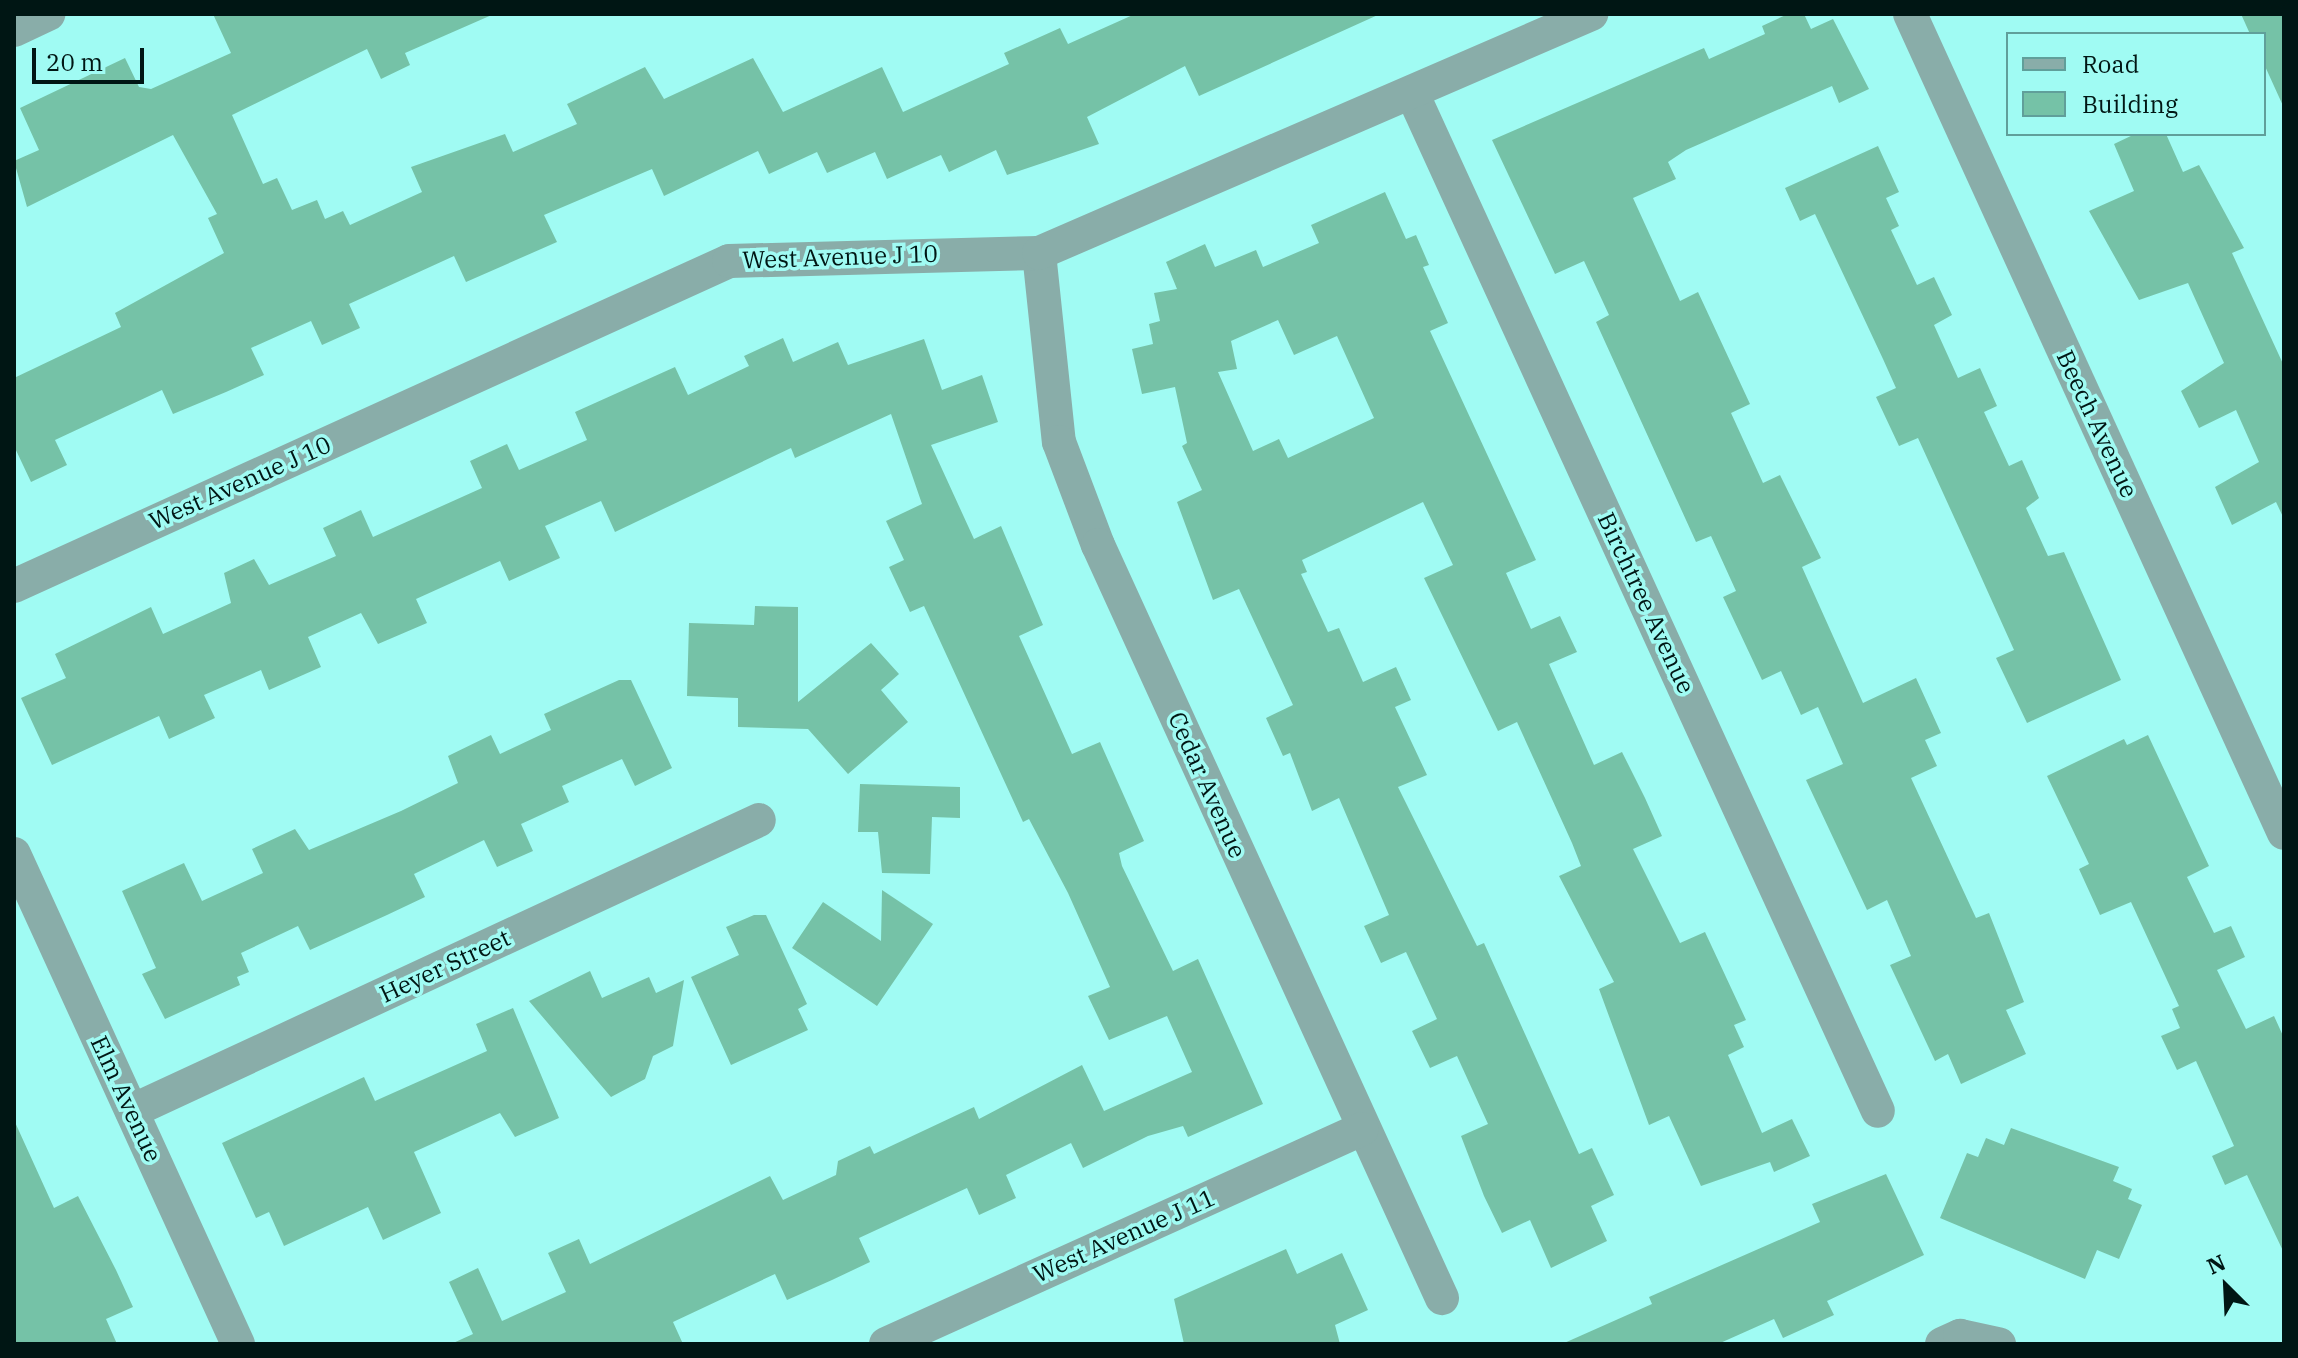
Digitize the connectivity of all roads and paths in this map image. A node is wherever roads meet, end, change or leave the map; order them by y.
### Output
1 (48, 14) edge
2 (1591, 14) edge
3 (1910, 14) edge
4 (14, 30) edge
5 (1413, 95) junction
6 (1039, 253) junction
7 (14, 586) edge
8 (759, 820) dead end
9 (2284, 833) edge
10 (14, 854) edge
11 (132, 1111) junction
12 (1878, 1111) dead end
13 (1362, 1129) junction
14 (1442, 1298) dead end
15 (238, 1344) edge
16 (886, 1344) edge
17 (1942, 1344) edge
18 (1999, 1344) edge

1 - 4 street
2 - 5 street, West Avenue J 10
3 - 9 street, Beech Avenue
5 - 6 street, West Avenue J 10
5 - 12 street, Birchtree Avenue
6 - 7 street, West Avenue J 10
6 - 13 street, Cedar Avenue
8 - 11 street, Heyer Street
10 - 11 street, Elm Avenue
11 - 15 street, Elm Avenue
13 - 14 street, Cedar Avenue
13 - 16 street, West Avenue J 11
17 - 18 street

